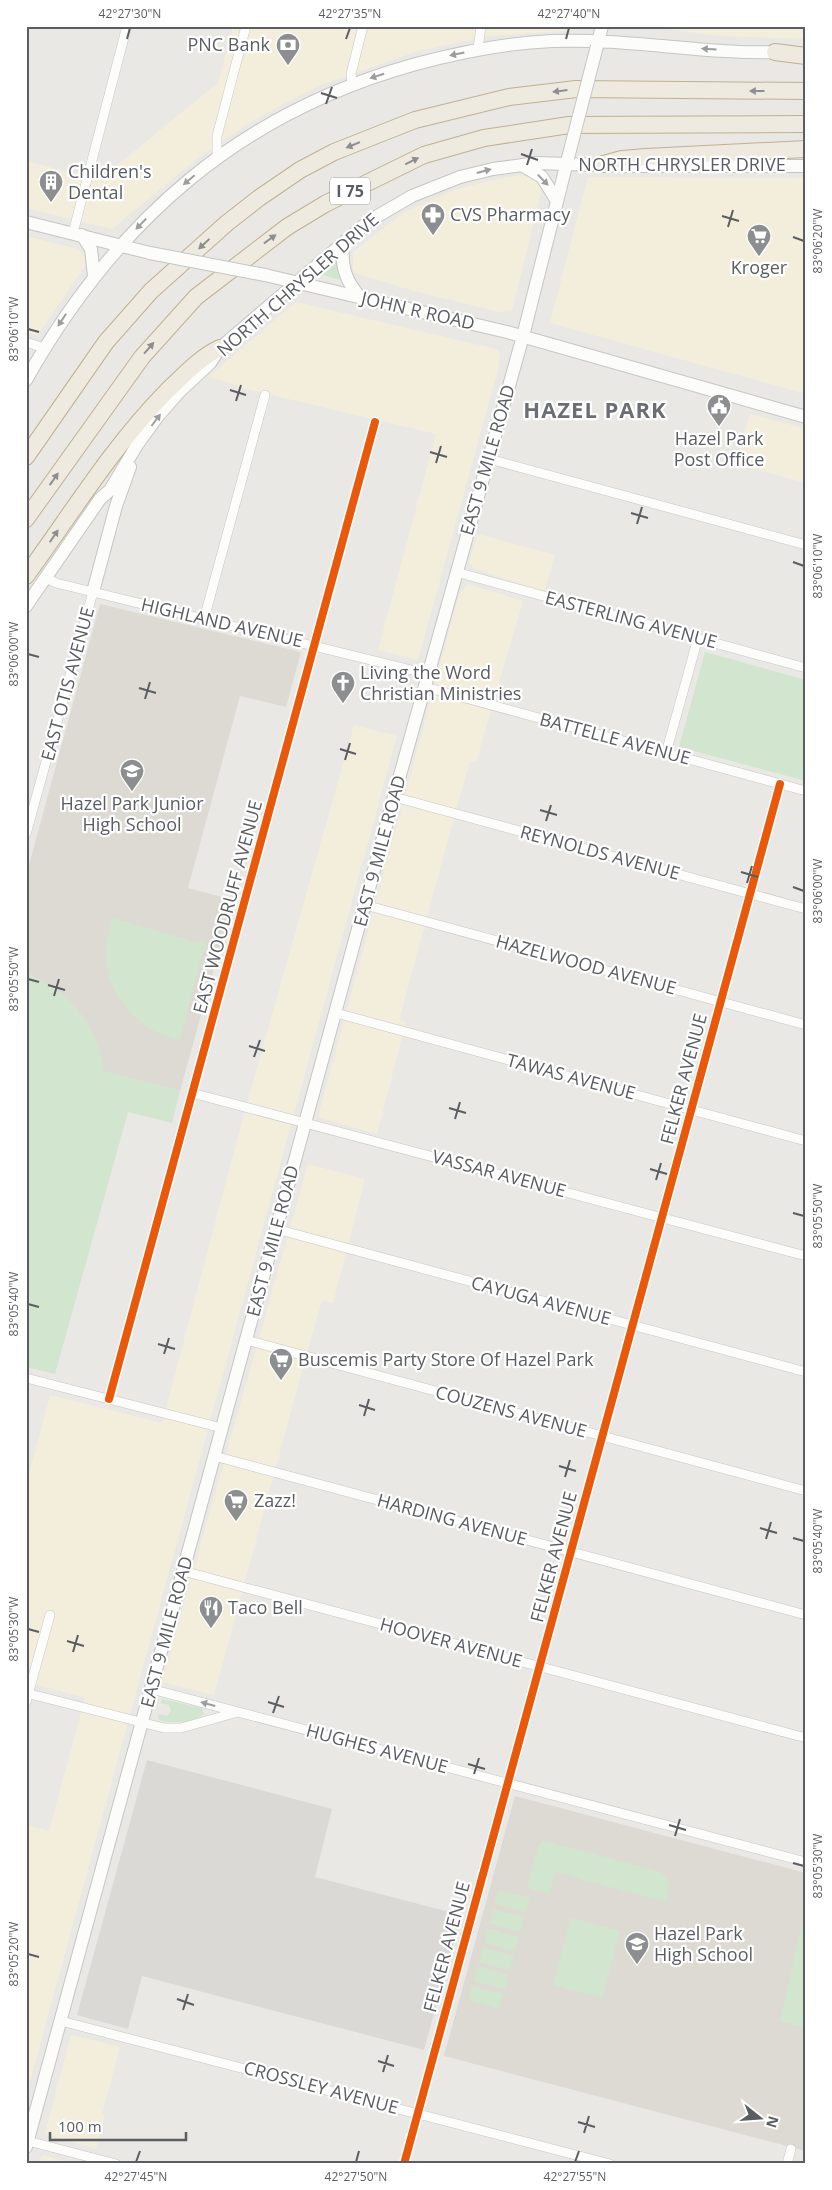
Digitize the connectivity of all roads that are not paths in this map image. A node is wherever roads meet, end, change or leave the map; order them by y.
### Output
1 (127, 26) edge
2 (246, 26) edge
3 (363, 26) edge
4 (481, 26) edge
5 (602, 26) edge
6 (598, 43) junction
7 (478, 49) junction
8 (806, 51) edge
9 (775, 52) junction
10 (806, 56) edge
11 (352, 84) junction
12 (806, 91) edge
13 (806, 124) edge
14 (806, 149) edge
15 (217, 159) junction
16 (567, 161) junction
17 (603, 164) junction
18 (522, 165) junction
19 (806, 166) edge
20 (557, 201) junction
21 (26, 222) edge
22 (78, 234) junction
23 (343, 242) junction
24 (120, 246) junction
25 (94, 276) junction
26 (295, 283) junction
27 (361, 298) junction
28 (523, 336) junction
29 (26, 342) edge
30 (44, 348) junction
31 (220, 348) junction
32 (26, 380) edge
33 (266, 395) dead end
34 (806, 417) edge
35 (375, 422) dead end
36 (141, 439) dead end
37 (26, 457) edge
38 (489, 459) junction
39 (126, 478) junction
40 (110, 490) junction
41 (100, 499) junction
42 (26, 519) edge
43 (806, 545) edge
44 (456, 572) junction
45 (26, 576) edge
46 (46, 578) junction
47 (93, 592) junction
48 (26, 606) edge
49 (204, 619) junction
50 (698, 638) junction
51 (315, 645) junction
52 (806, 668) edge
53 (427, 680) junction
54 (666, 753) junction
55 (780, 784) junction
56 (806, 791) edge
57 (394, 797) junction
58 (26, 834) edge
59 (750, 894) junction
60 (365, 905) junction
61 (806, 909) edge
62 (720, 1002) junction
63 (336, 1013) junction
64 (806, 1025) edge
65 (192, 1093) junction
66 (691, 1110) junction
67 (306, 1122) junction
68 (806, 1141) edge
69 (662, 1218) junction
70 (276, 1229) junction
71 (806, 1256) edge
72 (632, 1325) junction
73 (246, 1340) junction
74 (806, 1372) edge
75 (26, 1378) edge
76 (108, 1399) junction
77 (222, 1428) junction
78 (602, 1436) junction
79 (214, 1456) junction
80 (806, 1491) edge
81 (570, 1552) junction
82 (183, 1571) junction
83 (806, 1614) edge
84 (50, 1615) dead end
85 (539, 1666) junction
86 (151, 1689) junction
87 (27, 1696) edge
88 (238, 1712) junction
89 (142, 1723) junction
90 (806, 1738) edge
91 (508, 1783) junction
92 (806, 1862) edge
93 (61, 2021) junction
94 (418, 2114) junction
95 (27, 2144) edge
96 (791, 2149) dead end
97 (116, 2164) edge
98 (404, 2164) edge
99 (610, 2164) edge
100 (787, 2164) edge

1 - 22 street
2 - 15 street
3 - 11 street
4 - 7 street
5 - 6 main road, EAST 9 MILE ROAD
6 - 7 main road
9 -> 6 main road
6 - 16 main road, EAST 9 MILE ROAD, bridge
7 -> 11 main road
8 - 9 main road
9 - 10 highway
11 - 15 main road
12 -> 37 highway, I 75
42 -> 13 highway, I 75
14 - 17 highway
15 -> 24 main road
16 - 17 main road, NORTH CHRYSLER DRIVE
16 - 18 main road, NORTH CHRYSLER DRIVE
16 - 20 main road, EAST 9 MILE ROAD
17 - 19 main road, NORTH CHRYSLER DRIVE
18 -> 20 main road
23 -> 18 main road, NORTH CHRYSLER DRIVE
20 - 28 main road, EAST 9 MILE ROAD
21 - 22 main road, JOHN R ROAD
22 - 24 main road, JOHN R ROAD
22 - 25 main road
23 - 26 main road, NORTH CHRYSLER DRIVE
23 - 27 main road
24 - 25 main road
24 - 26 main road, JOHN R ROAD, bridge
25 -> 30 main road
26 - 27 main road, JOHN R ROAD
26 - 31 main road, NORTH CHRYSLER DRIVE
27 - 28 main road, JOHN R ROAD
28 - 34 main road, JOHN R ROAD
28 - 38 main road, EAST 9 MILE ROAD
29 - 30 street
30 - 32 main road
40 -> 31 main road, NORTH CHRYSLER DRIVE
45 -> 31 highway
33 - 49 street
35 - 51 street, EAST WOODRUFF AVENUE
36 - 39 main road
38 - 43 street
38 - 44 main road, EAST 9 MILE ROAD
39 - 40 street
39 - 47 main road
40 - 41 main road, NORTH CHRYSLER DRIVE
41 - 46 main road, NORTH CHRYSLER DRIVE
41 - 47 street, EAST OTIS AVENUE
44 - 50 street, EASTERLING AVENUE
44 - 53 main road, EAST 9 MILE ROAD
46 - 47 street, HIGHLAND AVENUE
46 - 48 main road, NORTH CHRYSLER DRIVE
47 - 49 street, HIGHLAND AVENUE
47 - 58 street, EAST OTIS AVENUE
49 - 51 street, HIGHLAND AVENUE
50 - 52 street, EASTERLING AVENUE
50 - 54 street
51 - 53 street, HIGHLAND AVENUE
51 - 65 street, EAST WOODRUFF AVENUE
53 - 54 street, BATTELLE AVENUE
53 - 57 main road, EAST 9 MILE ROAD
54 - 55 street, BATTELLE AVENUE
55 - 56 street, BATTELLE AVENUE
55 - 59 street, FELKER AVENUE
57 - 59 street, REYNOLDS AVENUE
57 - 60 main road, EAST 9 MILE ROAD
59 - 61 street, REYNOLDS AVENUE
59 - 62 street, FELKER AVENUE
60 - 62 street, HAZELWOOD AVENUE
60 - 63 main road, EAST 9 MILE ROAD
62 - 64 street, HAZELWOOD AVENUE
62 - 66 street, FELKER AVENUE
63 - 66 street, TAWAS AVENUE
63 - 67 main road, EAST 9 MILE ROAD
65 - 67 street, VASSAR AVENUE
65 - 76 street, EAST WOODRUFF AVENUE
66 - 68 street, TAWAS AVENUE
66 - 69 street, FELKER AVENUE
67 - 69 street, VASSAR AVENUE
67 - 70 main road, EAST 9 MILE ROAD
69 - 71 street, VASSAR AVENUE
69 - 72 street, FELKER AVENUE
70 - 72 street, CAYUGA AVENUE
70 - 73 main road, EAST 9 MILE ROAD
72 - 74 street, CAYUGA AVENUE
72 - 78 street, FELKER AVENUE
73 - 77 main road, EAST 9 MILE ROAD
73 - 78 street, COUZENS AVENUE
75 - 76 street
76 - 77 street
77 - 79 main road, EAST 9 MILE ROAD
78 - 80 street, COUZENS AVENUE
78 - 81 street, FELKER AVENUE
79 - 81 street, HARDING AVENUE
79 - 82 main road, EAST 9 MILE ROAD
81 - 83 street, HARDING AVENUE
81 - 85 street, FELKER AVENUE
82 - 85 street, HOOVER AVENUE
82 - 86 main road, EAST 9 MILE ROAD
84 - 87 street
85 - 90 street, HOOVER AVENUE
85 - 91 street, FELKER AVENUE
88 -> 86 street, HUGHES AVENUE
86 - 89 main road, EAST 9 MILE ROAD
87 - 89 street
88 - 89 street
88 - 91 street, HUGHES AVENUE
89 - 93 main road, EAST 9 MILE ROAD
91 - 92 street, HUGHES AVENUE
91 - 94 street, FELKER AVENUE
93 - 94 street, CROSSLEY AVENUE
93 - 95 main road, EAST 9 MILE ROAD
94 - 98 street, FELKER AVENUE
94 - 99 street, CROSSLEY AVENUE
95 - 97 street
96 - 100 street

